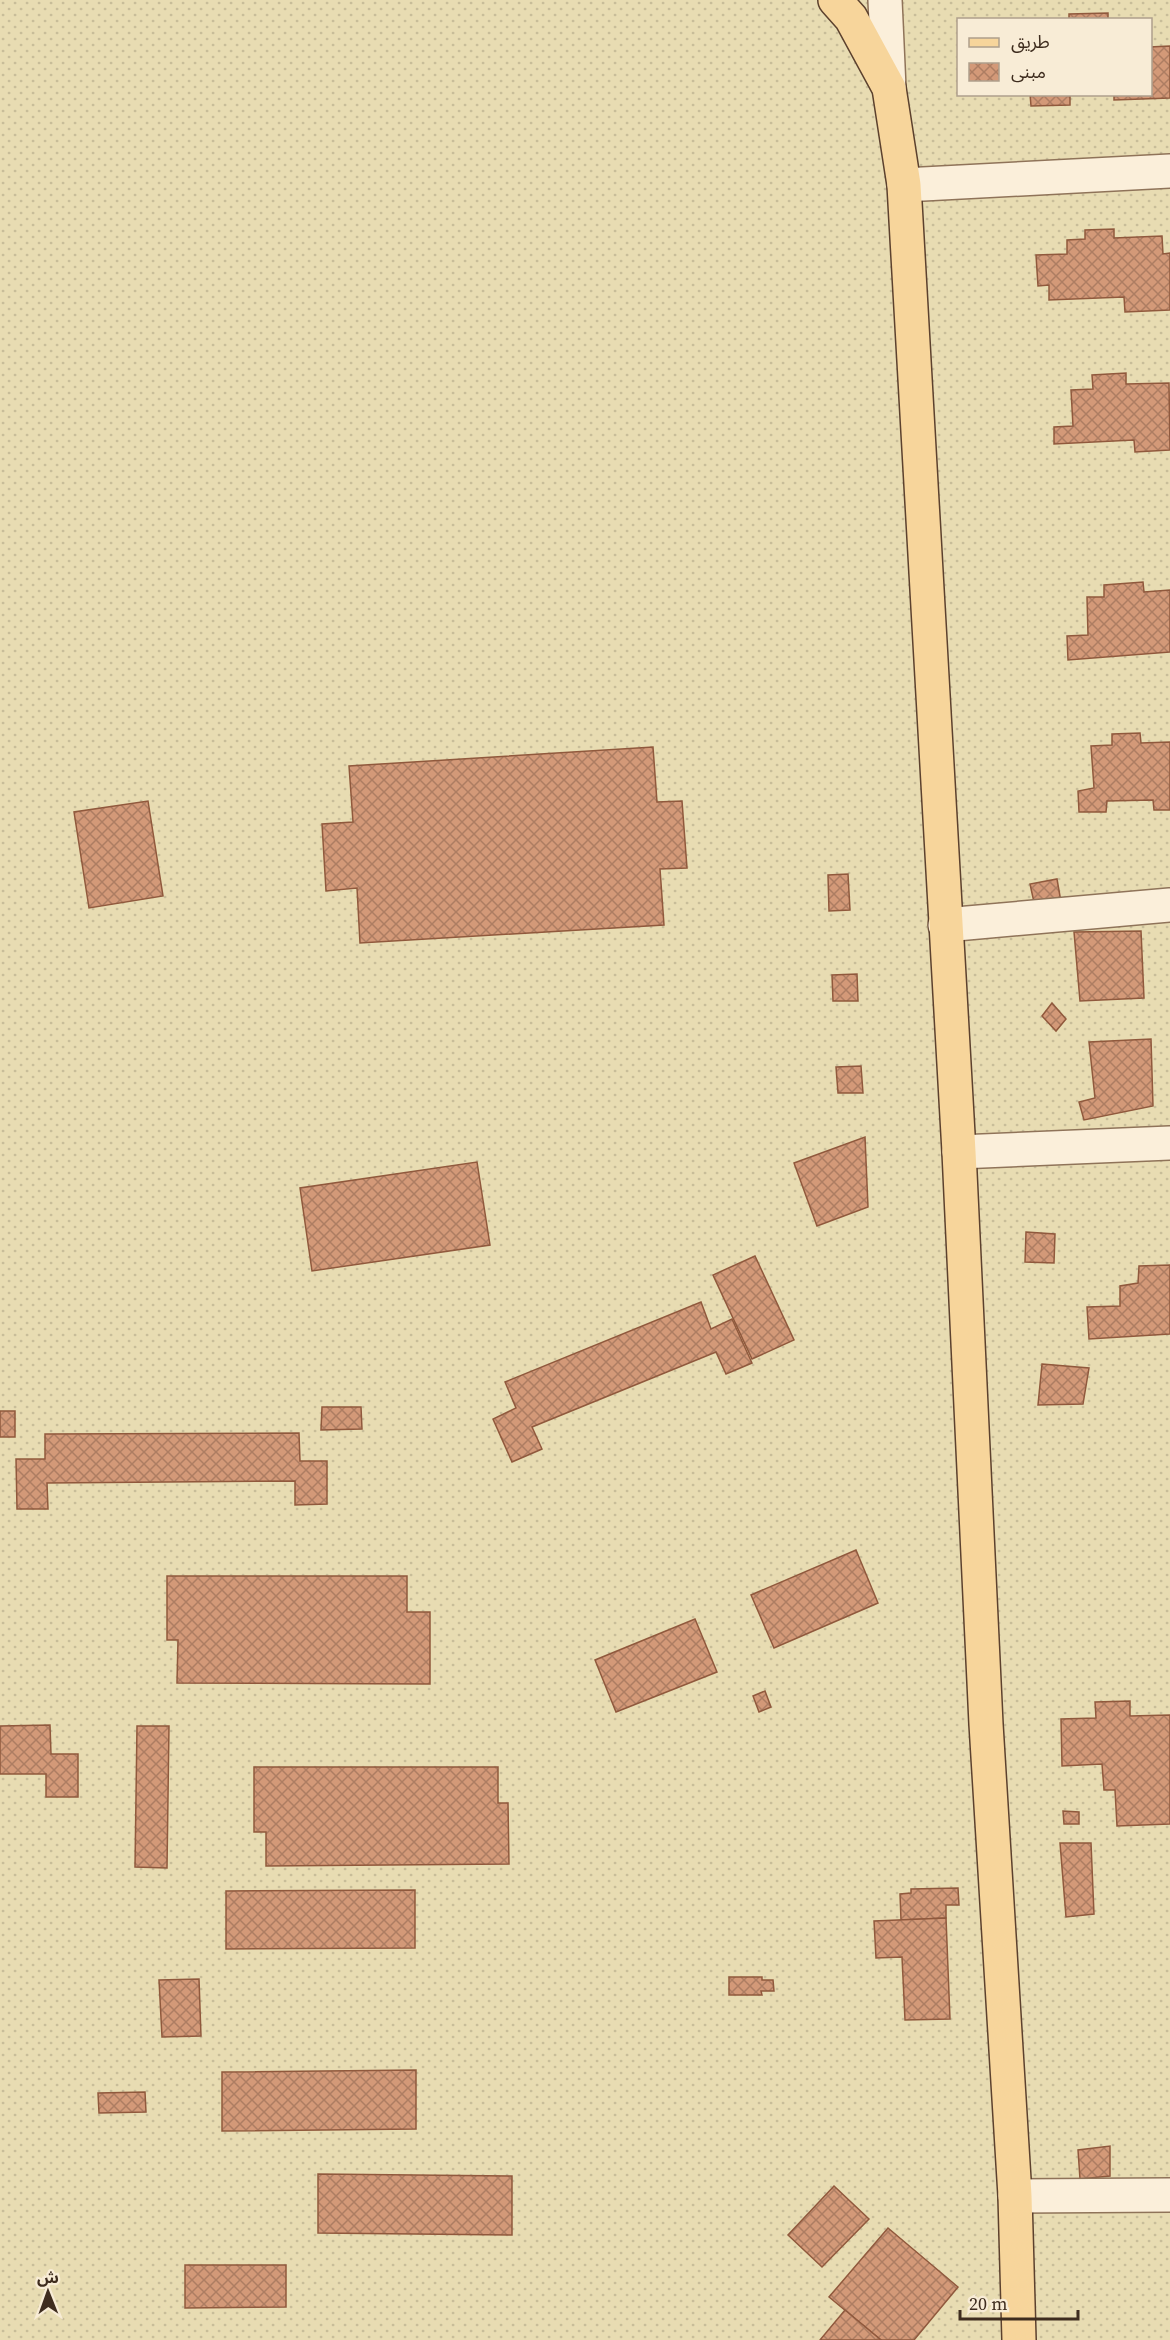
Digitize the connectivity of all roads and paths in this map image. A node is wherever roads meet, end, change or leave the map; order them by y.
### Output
1 (835, 0) edge
2 (885, 0) edge
3 (889, 88) junction
4 (1170, 171) edge
5 (904, 185) junction
6 (1170, 905) edge
7 (945, 926) junction
8 (1170, 1143) edge
9 (959, 1152) junction
10 (1170, 2195) edge
11 (1015, 2196) junction
12 (1019, 2340) edge

1 - 3 main road
2 - 3 street
3 - 5 main road
4 - 5 street
5 - 7 main road
6 - 7 street
7 - 9 main road
8 - 9 street
9 - 11 main road
10 - 11 street
11 - 12 main road

